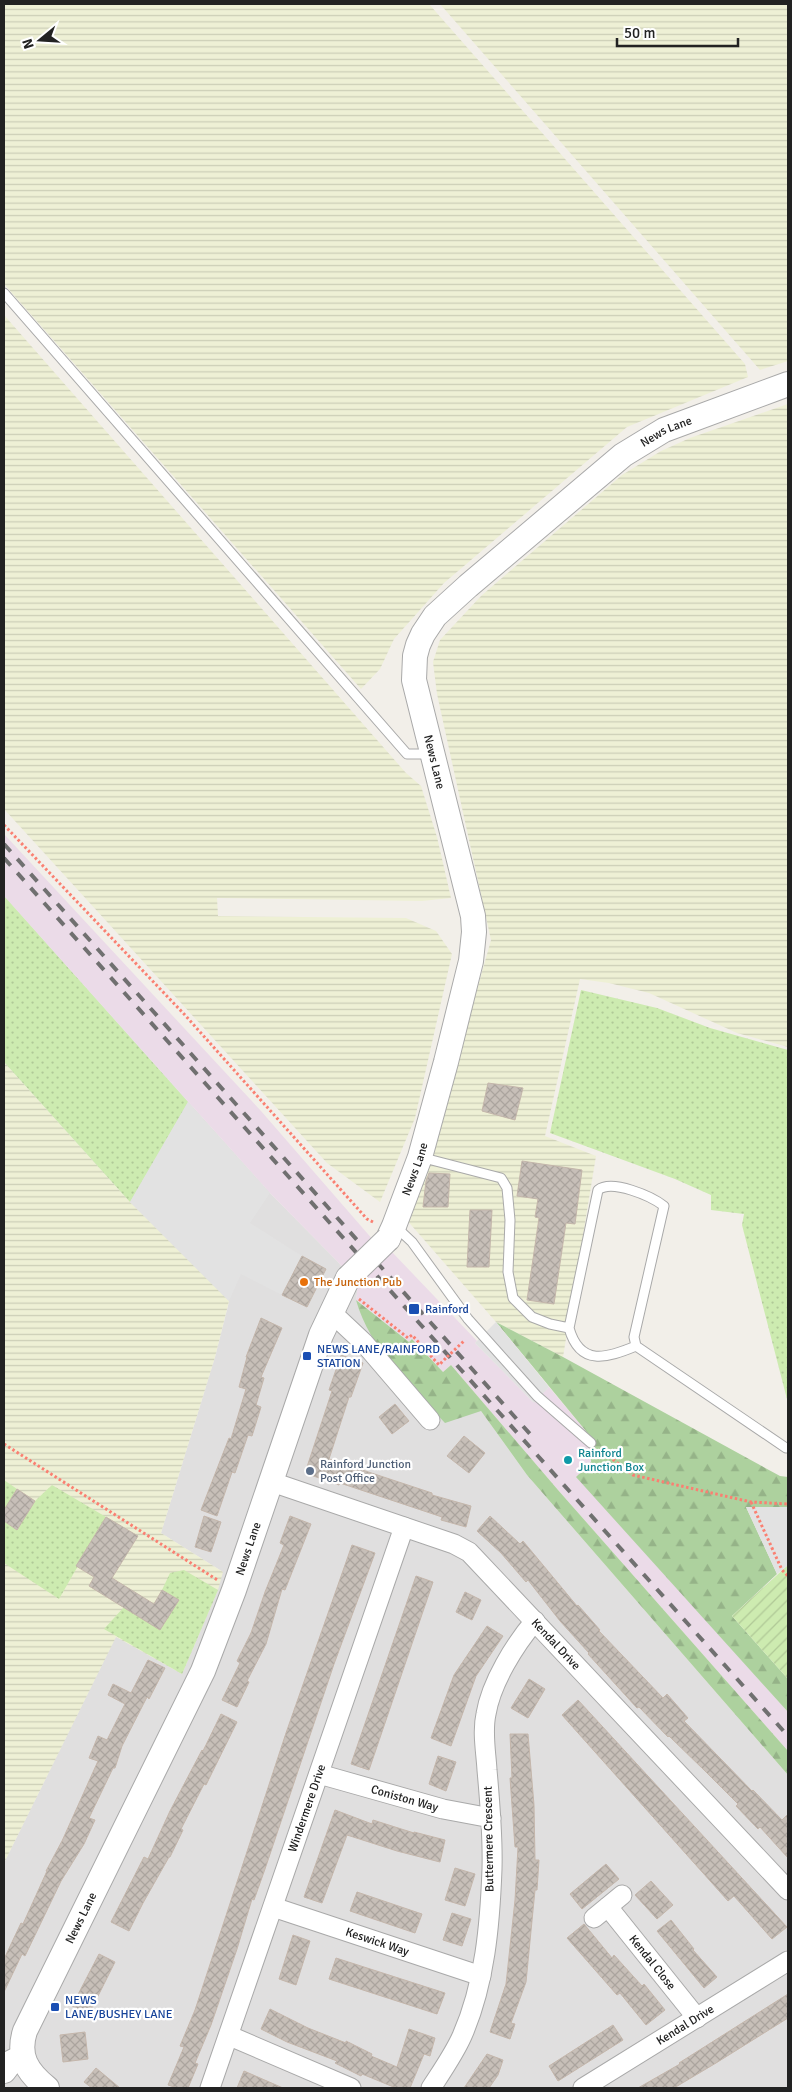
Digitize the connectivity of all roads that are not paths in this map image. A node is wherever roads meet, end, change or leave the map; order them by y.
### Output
1 (4, 293) edge
2 (788, 384) edge
3 (432, 754) junction
4 (420, 1157) junction
5 (391, 1232) junction
6 (331, 1312) junction
7 (569, 1328) junction
8 (636, 1346) junction
9 (430, 1420) dead end
10 (591, 1443) road end
11 (786, 1448) dead end
12 (272, 1482) junction
13 (404, 1527) junction
14 (535, 1621) junction
15 (319, 1774) junction
16 (491, 1818) junction
17 (788, 1890) edge
18 (622, 1895) dead end
19 (273, 1907) junction
20 (788, 1961) edge
21 (481, 1976) junction
22 (697, 2018) junction
23 (230, 2036) junction
24 (13, 2064) edge
25 (46, 2088) edge
26 (210, 2088) edge
27 (351, 2088) edge
28 (431, 2088) edge
29 (583, 2088) edge

1 - 3 lane
2 - 3 street, News Lane
3 - 4 street, News Lane
4 - 5 street, News Lane
4 - 7 lane
5 - 6 street, News Lane, bridge
5 - 10 lane
6 - 9 street
6 - 12 street, News Lane
7 - 8 lane
7 - 8 lane
8 - 11 lane
12 - 13 street, Kendal Drive
12 - 24 street, News Lane
13 - 14 street, Kendal Drive
13 - 15 street, Windermere Drive
14 - 16 street, Buttermere Crescent
14 - 17 street, Kendal Drive
15 - 16 street, Coniston Way
15 - 19 street, Windermere Drive
16 - 21 street, Buttermere Crescent
18 - 22 street, Kendal Close
19 - 21 street, Keswick Way
19 - 23 street, Windermere Drive
20 - 22 street, Kendal Drive
21 - 28 street, Buttermere Crescent
22 - 29 street, Kendal Drive
23 - 26 street, Windermere Drive
23 - 27 street
24 - 25 street

